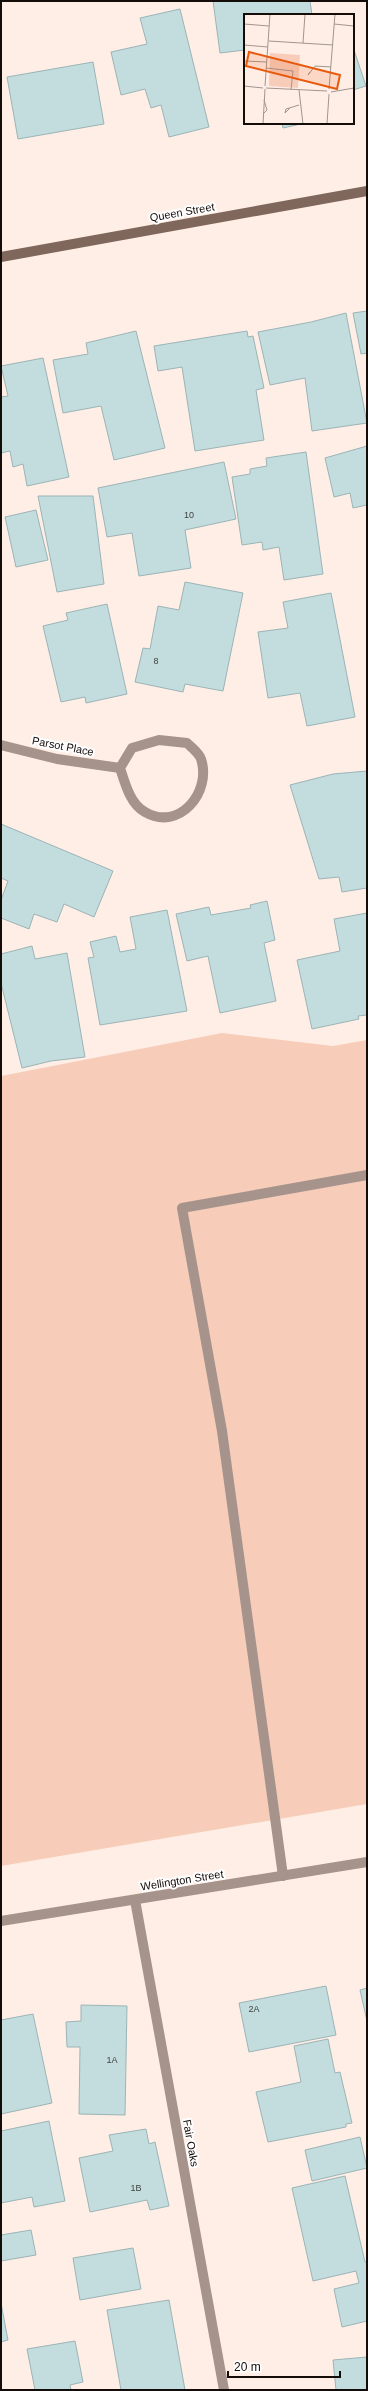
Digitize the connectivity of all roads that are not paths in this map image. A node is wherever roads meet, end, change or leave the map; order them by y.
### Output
1 (367, 191) edge
2 (1, 257) edge
3 (1, 745) edge
4 (120, 768) junction
5 (367, 1175) edge
6 (367, 1862) edge
7 (283, 1876) junction
8 (135, 1900) junction
9 (1, 1921) edge
10 (224, 2390) edge

1 - 2 street, Queen Street
3 - 4 street, Parsot Place
4 - 4 street
5 - 7 street
6 - 7 street, Wellington Street
7 - 8 street, Wellington Street
8 - 9 street, Wellington Street
8 - 10 street, Fair Oaks

